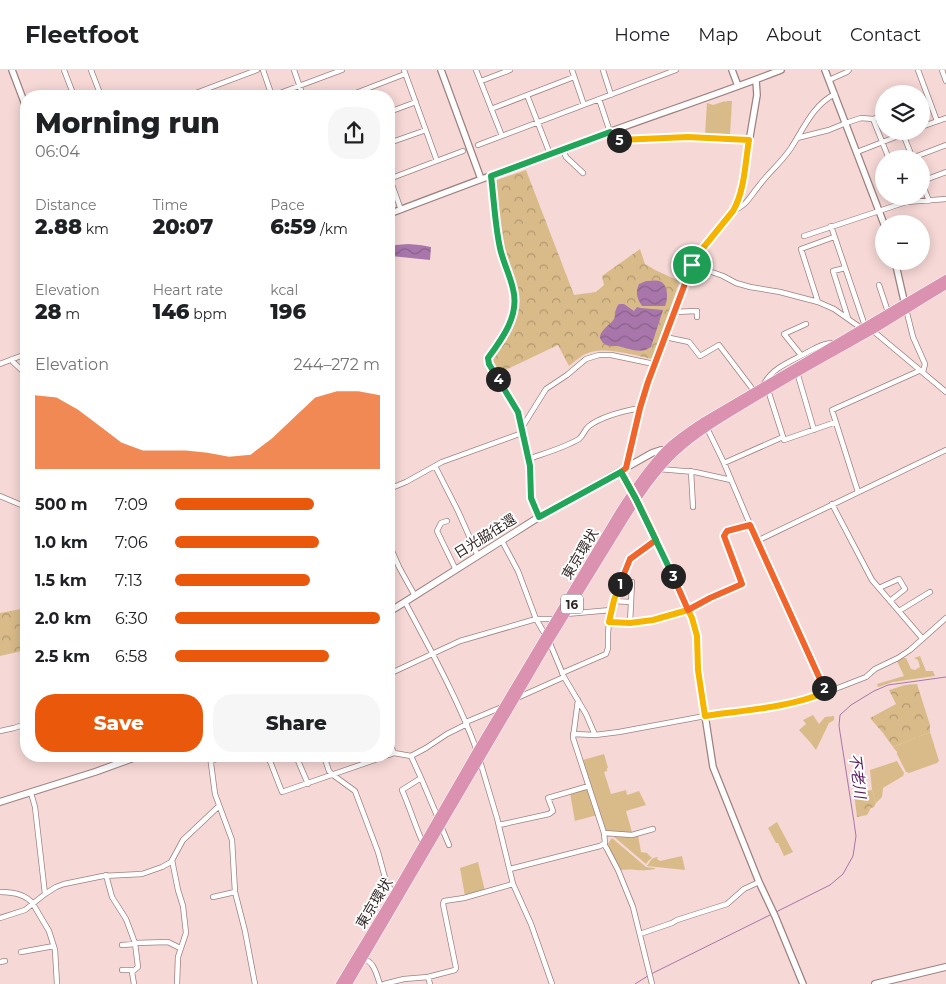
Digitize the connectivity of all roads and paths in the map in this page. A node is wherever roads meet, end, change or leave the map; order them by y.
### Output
1 (12, 70) edge
2 (64, 70) edge
3 (91, 70) edge
4 (257, 70) edge
5 (263, 70) edge
6 (294, 70) edge
7 (342, 70) edge
8 (441, 70) edge
9 (476, 70) edge
10 (510, 70) edge
11 (572, 70) edge
12 (603, 70) edge
13 (676, 70) edge
14 (732, 70) edge
15 (781, 70) edge
16 (825, 70) edge
17 (849, 70) edge
18 (918, 70) edge
19 (942, 70) edge
20 (404, 72) edge
21 (574, 77) junction
22 (756, 80) junction
23 (829, 80) junction
24 (481, 81) junction
25 (946, 81) edge
26 (923, 85) edge
27 (300, 86) junction
28 (738, 86) junction
29 (72, 90) edge
30 (99, 90) edge
31 (204, 90) edge
32 (270, 90) edge
33 (289, 90) edge
34 (301, 90) edge
35 (362, 90) edge
36 (20, 91) edge
37 (835, 94) junction
38 (527, 95) junction
39 (611, 95) junction
40 (599, 100) junction
41 (416, 102) junction
42 (930, 103) edge
43 (584, 105) junction
44 (491, 109) junction
45 (395, 110) edge
46 (946, 118) edge
47 (873, 120) joint
48 (937, 122) junction
49 (538, 123) junction
50 (846, 123) junction
51 (930, 125) edge
52 (426, 130) junction
53 (610, 132) junction
54 (502, 136) junction
55 (797, 138) junction
56 (749, 140) junction
57 (887, 140) edge
58 (395, 141) edge
59 (882, 142) junction
60 (478, 145) dead end
61 (946, 145) edge
62 (563, 150) junction
63 (885, 150) edge
64 (463, 151) dead end
65 (930, 151) edge
66 (857, 152) junction
67 (550, 154) junction
68 (437, 161) junction
69 (946, 172) edge
70 (583, 174) dead end
71 (491, 176) junction
72 (395, 177) edge
73 (481, 178) junction
74 (930, 178) edge
75 (395, 193) edge
76 (946, 200) edge
77 (930, 201) edge
78 (891, 205) edge
79 (401, 210) junction
80 (879, 210) junction
81 (733, 211) junction
82 (395, 212) edge
83 (881, 215) edge
84 (831, 226) junction
85 (804, 236) dead end
86 (834, 237) junction
87 (692, 265) junction
88 (845, 268) junction
89 (897, 270) edge
90 (946, 279) edge
91 (879, 285) dead end
92 (946, 286) edge
93 (818, 302) junction
94 (906, 306) junction
95 (674, 312) junction
96 (888, 312) junction
97 (697, 317) dead end
98 (848, 318) junction
99 (806, 324) dead end
100 (866, 328) junction
101 (665, 337) junction
102 (836, 343) junction
103 (801, 355) junction
104 (20, 356) edge
105 (12, 359) junction
106 (0, 364) edge
107 (654, 364) junction
108 (20, 368) edge
109 (922, 371) junction
110 (797, 372) junction
111 (766, 388) junction
112 (754, 391) junction
113 (946, 392) edge
114 (640, 408) junction
115 (836, 422) junction
116 (707, 428) junction
117 (814, 430) junction
118 (522, 431) junction
119 (783, 437) junction
120 (946, 450) edge
121 (670, 452) junction
122 (528, 459) junction
123 (724, 463) junction
124 (435, 466) junction
125 (659, 469) junction
126 (623, 470) junction
127 (691, 471) junction
128 (731, 480) junction
129 (395, 487) edge
130 (858, 492) junction
131 (0, 496) edge
132 (634, 496) junction
133 (20, 504) edge
134 (832, 504) junction
135 (693, 507) dead end
136 (539, 517) junction
137 (447, 521) dead end
138 (750, 525) junction
139 (656, 540) junction
140 (502, 541) junction
141 (757, 541) junction
142 (478, 556) junction
143 (395, 558) edge
144 (456, 570) junction
145 (632, 582) dead end
146 (879, 588) junction
147 (930, 592) dead end
148 (416, 596) junction
149 (614, 601) junction
150 (890, 601) junction
151 (405, 602) junction
152 (631, 602) junction
153 (395, 608) edge
154 (611, 610) junction
155 (688, 610) junction
156 (899, 611) junction
157 (566, 614) junction
158 (946, 618) edge
159 (536, 619) junction
160 (556, 619) junction
161 (609, 622) junction
162 (630, 623) junction
163 (547, 638) junction
164 (922, 638) junction
165 (433, 654) junction
166 (395, 671) edge
167 (563, 675) junction
168 (826, 692) junction
169 (515, 698) junction
170 (578, 700) junction
171 (503, 706) junction
172 (705, 716) junction
173 (466, 723) junction
174 (20, 726) edge
175 (0, 731) edge
176 (573, 734) junction
177 (595, 735) junction
178 (477, 751) junction
179 (395, 755) edge
180 (411, 756) junction
181 (479, 761) junction
182 (122, 762) edge
183 (210, 762) edge
184 (270, 762) edge
185 (299, 762) edge
186 (326, 762) edge
187 (370, 762) edge
188 (333, 775) junction
189 (421, 778) junction
190 (308, 784) junction
191 (589, 786) junction
192 (31, 793) junction
193 (0, 802) edge
194 (219, 806) junction
195 (439, 822) junction
196 (499, 825) junction
197 (654, 829) dead end
198 (604, 833) junction
199 (423, 843) junction
200 (604, 844) junction
201 (449, 845) dead end
202 (172, 860) junction
203 (510, 869) junction
204 (106, 876) junction
205 (759, 882) junction
206 (513, 884) junction
207 (0, 892) edge
208 (235, 892) junction
209 (395, 893) junction
210 (45, 894) junction
211 (213, 897) dead end
212 (33, 904) junction
213 (0, 918) edge
214 (640, 934) junction
215 (135, 944) junction
216 (122, 945) dead end
217 (54, 946) junction
218 (180, 948) junction
219 (21, 952) dead end
220 (362, 958) junction
221 (946, 967) edge
222 (122, 970) dead end
223 (133, 970) junction
224 (428, 977) junction
225 (57, 984) edge
226 (134, 984) edge
227 (178, 984) edge
228 (255, 984) edge
229 (340, 984) edge
230 (348, 984) edge
231 (380, 984) edge
232 (384, 984) edge
233 (430, 984) edge
234 (552, 984) edge
235 (652, 984) edge
236 (803, 984) edge
237 (876, 984) edge

1 - 36 street
2 - 29 street
3 - 30 street
4 - 31 street
5 - 32 street
6 - 27 street
7 - 27 street
8 - 73 street
9 - 24 street
10 - 24 street
11 - 21 street
12 - 39 street
13 - 39 street
14 - 28 street
15 - 22 street
16 - 23 street
17 - 23 street
18 - 26 street
19 - 25 street
20 - 35 street
20 - 41 street
21 - 38 street
21 - 43 street
22 - 28 street
22 - 56 street
23 - 37 street
24 - 44 street
27 - 33 street
27 - 34 street
28 - 53 street
37 - 50 street
37 - 55 street
38 - 44 street
38 - 49 street
39 - 40 street
40 - 43 street
40 - 53 street
41 - 45 street
41 - 52 street
42 - 48 street
43 - 49 street
44 - 54 street
46 - 48 street
47 - 50 street
47 - 59 street
48 - 51 street
49 - 54 street
49 - 67 street
50 - 55 street
50 - 66 street
52 - 58 street
52 - 68 street
53 - 56 street
53 - 62 street
54 - 60 street
55 - 81 street
56 - 81 street
57 - 59 street
59 - 63 street
59 - 66 street
61 - 65 street
62 - 67 street
62 - 70 street
64 - 68 street
66 - 80 street
67 - 71 street
68 - 72 street
69 - 74 street
71 - 73 street
71 - 118 street
73 - 79 street
75 - 79 street
76 - 77 street
78 - 80 street
79 - 82 street
80 - 83 street
80 - 84 street
81 - 87 street
84 - 85 street
84 - 86 street
86 - 88 street
86 - 93 street
87 - 93 street
87 - 95 street
88 - 98 street
88 - 100 street
89 - 94 street
90 - 94 highway, 東京環状 / 16
91 - 96 street
92 - 94 highway, 東京環状 / 16
93 - 98 street
94 - 96 highway, 東京環状 / 16
94 - 100 highway, 東京環状 / 16
94 - 109 street
95 - 97 street
95 - 101 street
96 - 100 highway, 東京環状 / 16
98 - 100 street
99 - 103 street
100 - 102 highway, 東京環状 / 16
100 - 109 street
100 - 110 highway, 東京環状 / 16
101 - 107 street
101 - 112 street
102 - 103 street
102 - 111 highway, 東京環状 / 16
103 - 111 street
104 - 105 street
105 - 106 street
105 - 108 street
107 - 114 street
107 - 118 street
109 - 113 street
109 - 115 street
110 - 111 highway, 東京環状 / 16
110 - 117 street
111 - 112 highway, 東京環状 / 16
111 - 116 highway, 東京環状 / 16
111 - 119 street
112 - 121 highway, 東京環状 / 16
114 - 122 street
114 - 126 street
115 - 117 street
115 - 130 street
116 - 121 highway, 東京環状 / 16
116 - 123 street
117 - 119 street
118 - 122 street
118 - 124 street
119 - 123 street
120 - 130 street
121 - 125 highway, 東京環状 / 16
121 - 126 main road, 日光脇往還
121 - 132 highway, 東京環状 / 16
122 - 136 street
123 - 128 street
124 - 129 street
124 - 142 street
125 - 127 street
125 - 132 highway, 東京環状 / 16
126 - 132 street
126 - 136 main road, 日光脇往還
127 - 128 street
127 - 135 street
128 - 138 street
130 - 134 street
131 - 133 street
132 - 139 street
132 - 157 highway, 東京環状 / 16
132 - 160 highway, 東京環状 / 16
134 - 141 street
134 - 146 street
136 - 140 main road, 日光脇往還
137 - 144 street
138 - 141 street
138 - 155 street
139 - 149 street
139 - 155 street
140 - 142 main road, 日光脇往還
140 - 159 street
141 - 168 street
142 - 144 main road, 日光脇往還
143 - 148 street
144 - 148 main road, 日光脇往還
145 - 152 street
146 - 150 street
146 - 150 street
147 - 156 street
148 - 151 main road, 日光脇往還
149 - 152 street
149 - 154 street
150 - 156 street
151 - 153 main road, 日光脇往還
151 - 165 street
152 - 162 street
154 - 157 street
154 - 161 street
155 - 162 street
155 - 172 street
156 - 164 street
157 - 163 highway, 東京環状 / 16
158 - 164 street
159 - 160 street
159 - 163 street
159 - 165 street
160 - 163 highway, 東京環状 / 16
161 - 162 street
161 - 167 street
163 - 167 street
163 - 169 highway, 東京環状 / 16
163 - 171 highway, 東京環状 / 16
164 - 168 street
165 - 166 street
165 - 173 street
167 - 169 street
167 - 170 street
168 - 172 street
169 - 181 highway, 東京環状 / 16
170 - 176 street
170 - 177 street
171 - 173 street
171 - 178 highway, 東京環状 / 16
172 - 177 street
172 - 205 street
173 - 178 street
173 - 180 street
174 - 175 street
176 - 177 street
176 - 191 street
178 - 181 street
178 - 195 highway, 東京環状 / 16
179 - 180 street
180 - 189 street
181 - 195 highway, 東京環状 / 16
181 - 196 street
182 - 192 main road
183 - 194 street
184 - 190 street
185 - 190 street
186 - 188 street
187 - 188 street
188 - 190 street
188 - 209 street
189 - 195 street
189 - 199 street
191 - 196 street
191 - 198 street
192 - 193 main road
192 - 210 street
194 - 202 street
194 - 208 street
195 - 199 highway, 東京環状 / 16
195 - 201 street
195 - 220 highway, 東京環状 / 16
196 - 203 street
197 - 198 street
198 - 200 street
199 - 209 highway, 東京環状 / 16
200 - 203 street
200 - 214 street
202 - 204 street
202 - 218 street
203 - 206 street
204 - 210 street
204 - 215 street
205 - 214 street
205 - 236 street
206 - 224 street
206 - 234 street
207 - 212 street
208 - 211 street
208 - 228 street
209 - 229 highway, 東京環状 / 16
210 - 212 street
212 - 213 street
212 - 217 street
214 - 235 street
215 - 216 street
215 - 218 street
215 - 223 street
217 - 219 street
217 - 225 street
218 - 227 street
220 - 230 highway, 東京環状 / 16
220 - 231 street
221 - 237 main road
222 - 223 street
223 - 226 street
224 - 232 street
224 - 233 street

